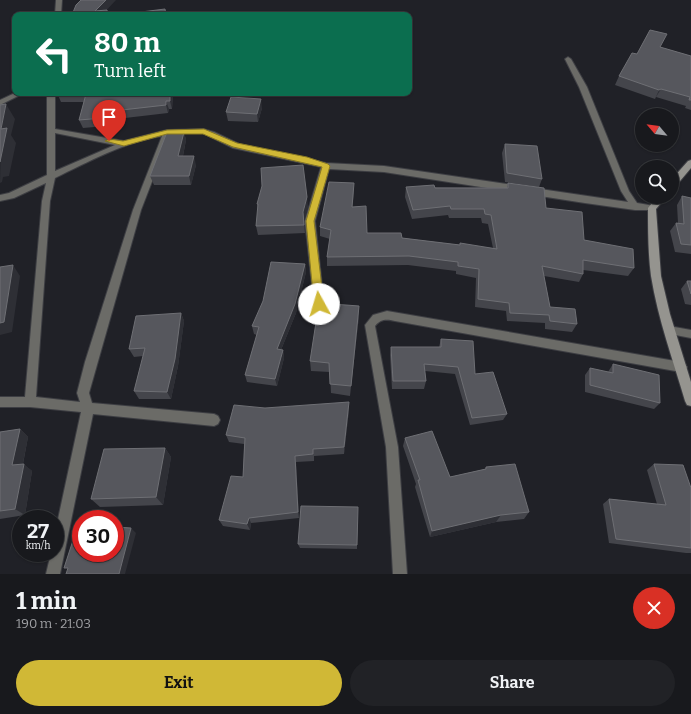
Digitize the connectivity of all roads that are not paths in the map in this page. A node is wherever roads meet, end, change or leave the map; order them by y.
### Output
1 (59, 0) edge
2 (58, 12) edge
3 (568, 59) dead end
4 (14, 96) edge
5 (51, 96) edge
6 (0, 103) edge
7 (50, 130) junction
8 (167, 132) junction
9 (124, 144) junction
10 (691, 163) edge
11 (326, 166) junction
12 (679, 177) edge
13 (51, 178) junction
14 (0, 198) edge
15 (656, 204) edge
16 (635, 206) junction
17 (652, 208) junction
18 (319, 304) edge
19 (669, 330) junction
20 (691, 334) edge
21 (681, 367) junction
22 (691, 401) edge
23 (0, 402) edge
24 (30, 402) junction
25 (88, 408) junction
26 (214, 420) dead end
27 (53, 574) edge
28 (400, 574) edge

1 - 2 street
3 - 16 street
4 - 6 street
5 - 7 street
7 - 9 street
7 - 13 street
8 - 9 street
8 - 11 street
8 - 25 street
9 - 13 street
10 - 12 street
11 - 16 street
11 - 18 street
13 - 14 street
13 - 24 street
15 - 17 street
16 - 17 street
17 - 19 street
19 - 20 street
19 - 21 street
21 - 22 street
21 - 28 street
23 - 24 street
24 - 25 street
25 - 26 street
25 - 27 street

